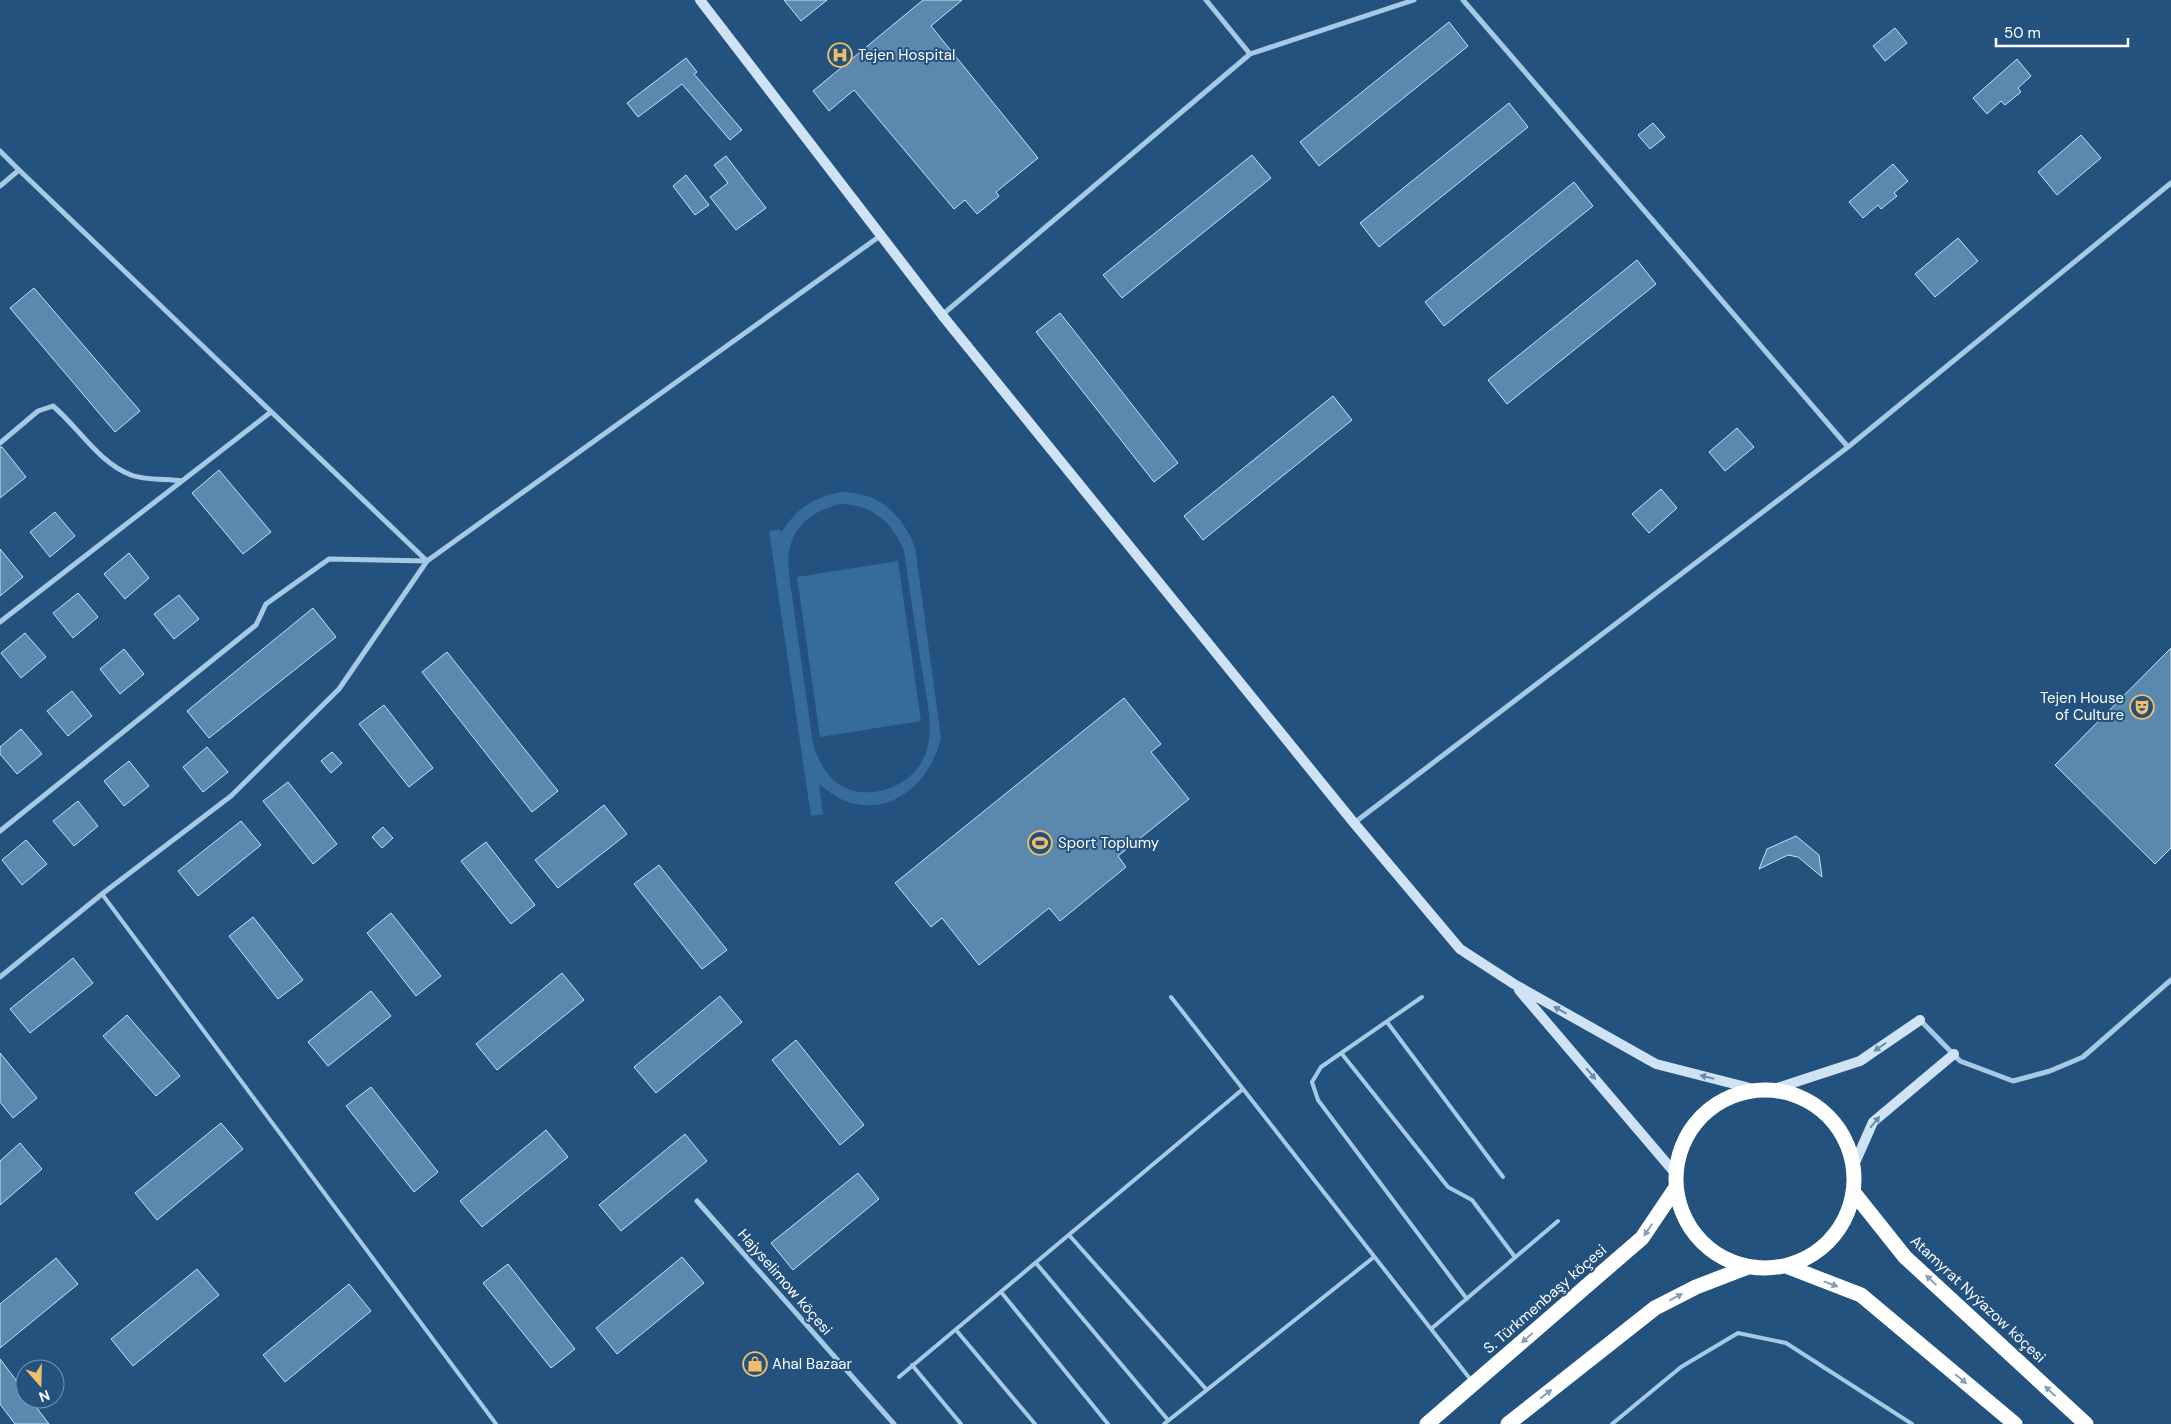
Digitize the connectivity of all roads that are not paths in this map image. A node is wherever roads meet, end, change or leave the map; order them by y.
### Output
1 (700, 0) edge
2 (1206, 0) edge
3 (1414, 0) edge
4 (1463, 0) edge
5 (1250, 54) junction
6 (0, 152) edge
7 (19, 170) junction
8 (2171, 183) edge
9 (0, 186) edge
10 (880, 236) junction
11 (942, 315) junction
12 (271, 412) junction
13 (0, 443) edge
14 (1848, 447) junction
15 (182, 481) junction
16 (427, 561) junction
17 (0, 622) edge
18 (1354, 823) junction
19 (0, 831) edge
20 (102, 894) junction
21 (0, 977) edge
22 (2171, 980) edge
23 (1514, 984) junction
24 (1171, 997) dead end
25 (1422, 997) dead end
26 (1920, 1020) joint
27 (1387, 1022) junction
28 (1342, 1054) junction
29 (1954, 1054) junction
30 (1243, 1089) junction
31 (1754, 1089) junction
32 (1770, 1090) junction
33 (1854, 1165) junction
34 (1675, 1173) junction
35 (1503, 1177) dead end
36 (1675, 1190) junction
37 (1854, 1192) junction
38 (697, 1201) dead end
39 (1558, 1221) dead end
40 (1069, 1235) junction
41 (1374, 1257) junction
42 (1516, 1257) junction
43 (1036, 1263) junction
44 (1786, 1266) junction
45 (1748, 1267) junction
46 (1001, 1292) junction
47 (1467, 1299) junction
48 (1431, 1329) junction
49 (956, 1330) junction
50 (912, 1365) junction
51 (899, 1377) dead end
52 (1474, 1384) junction
53 (1206, 1389) junction
54 (1168, 1420) junction
55 (496, 1424) edge
56 (894, 1424) edge
57 (961, 1424) edge
58 (1036, 1424) edge
59 (1108, 1424) edge
60 (1164, 1424) edge
61 (1427, 1424) edge
62 (1508, 1424) edge
63 (1612, 1424) edge
64 (1912, 1424) edge
65 (2015, 1424) edge
66 (2086, 1424) edge

1 - 10 street
2 - 5 street
3 - 5 street
4 - 14 street
5 - 11 street
6 - 7 street
7 - 9 street
7 - 12 street
8 - 14 street
10 - 11 street
10 - 16 street
11 - 18 street
12 - 15 street
12 - 16 street
13 - 15 street
14 - 18 street
15 - 17 street
16 - 19 street
16 - 20 street
18 - 23 street
20 - 21 street
20 - 55 lane
22 - 29 street
31 -> 23 street
23 -> 34 street
24 - 30 lane
25 - 27 lane
26 - 29 street
26 -> 32 street
27 - 28 lane
27 - 35 lane
28 - 42 lane
28 - 47 lane
33 -> 29 street
30 - 40 lane
30 - 41 lane
31 - 32 highway
31 - 34 highway
32 - 33 highway
33 - 37 highway
34 - 36 highway
36 - 45 highway
36 -> 52 highway, S. Türkmenbaşy köçesi
37 - 44 highway
66 -> 37 highway, Atamyrat Nyýazow köçesi
38 - 56 street, Hajyselimow köçesi
39 - 42 lane
40 - 43 lane
40 - 53 lane
41 - 48 lane
41 - 53 lane
42 - 47 lane
43 - 46 lane
43 - 54 lane
44 - 45 highway
44 -> 65 highway
62 -> 45 highway
46 - 49 lane
46 - 59 lane
47 - 48 lane
48 - 52 lane
49 - 50 lane
49 - 58 lane
50 - 51 lane
50 - 57 lane
52 - 61 highway, S. Türkmenbaşy köçesi
53 - 54 lane
54 - 60 lane
63 - 64 lane

